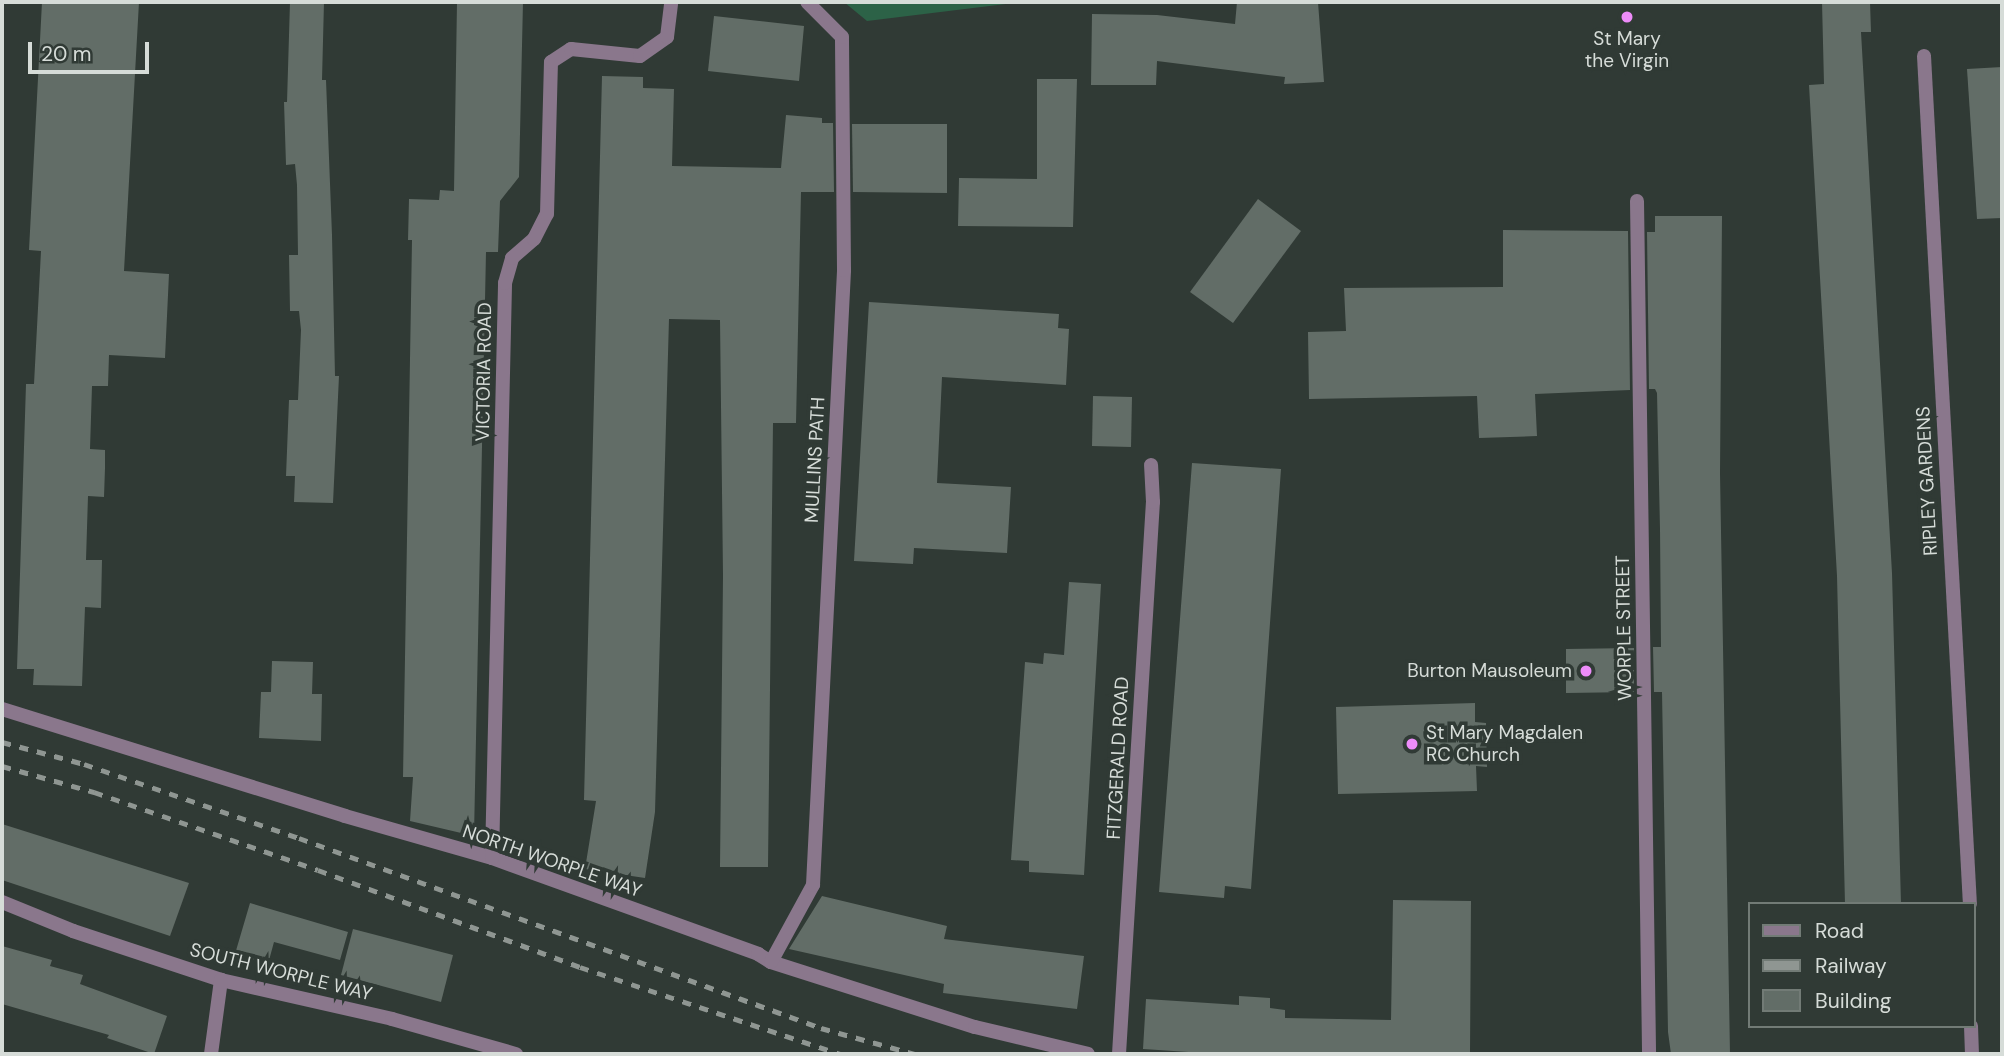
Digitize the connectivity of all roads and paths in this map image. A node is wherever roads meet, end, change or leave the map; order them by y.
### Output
1 (671, 2) edge
2 (807, 2) edge
3 (1924, 56) dead end
4 (1637, 201) dead end
5 (1151, 465) dead end
6 (2, 709) edge
7 (492, 858) junction
8 (2, 902) edge
9 (1970, 902) edge
10 (771, 962) junction
11 (221, 980) junction
12 (1972, 1028) edge
13 (211, 1054) edge
14 (516, 1054) edge
15 (1088, 1054) edge
16 (1119, 1054) edge
17 (1649, 1054) edge
18 (1972, 1054) edge

1 - 7 street, VICTORIA ROAD
2 - 10 street, MULLINS PATH
3 - 9 street, RIPLEY GARDENS
4 - 17 street, WORPLE STREET
5 - 16 street, FITZGERALD ROAD
6 - 7 street, NORTH WORPLE WAY
7 - 10 street, NORTH WORPLE WAY
8 - 11 street, SOUTH WORPLE WAY
10 - 15 street, NORTH WORPLE WAY
11 - 13 street
11 - 14 street, SOUTH WORPLE WAY
12 - 18 street

